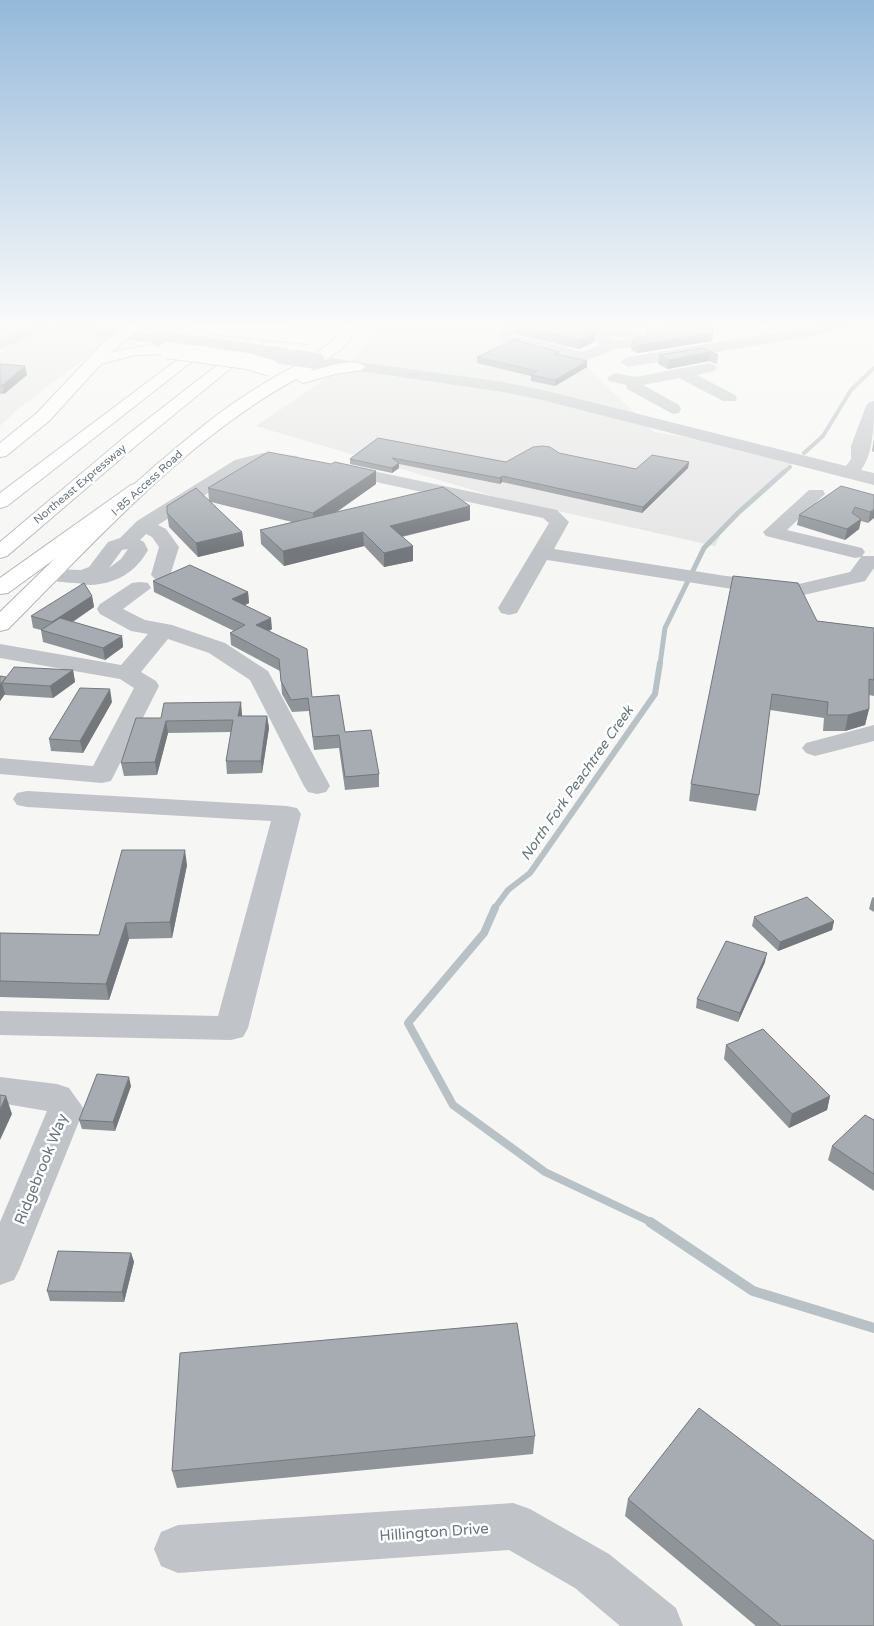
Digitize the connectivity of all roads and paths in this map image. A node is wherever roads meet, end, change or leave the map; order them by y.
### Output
1 (59, 400) edge
2 (134, 400) edge
3 (182, 400) edge
4 (252, 400) edge
5 (604, 400) edge
6 (657, 400) edge
7 (874, 406) edge
8 (673, 409) dead end
9 (0, 452) edge
10 (850, 473) junction
11 (874, 479) edge
12 (138, 489) junction
13 (816, 494) dead end
14 (0, 502) edge
15 (144, 525) junction
16 (0, 552) edge
17 (122, 553) junction
18 (541, 553) junction
19 (868, 556) edge
20 (51, 575) junction
21 (162, 575) edge
22 (0, 588) edge
23 (140, 588) dead end
24 (34, 591) junction
25 (509, 608) dead end
26 (0, 624) edge
27 (164, 630) junction
28 (0, 651) edge
29 (126, 673) junction
30 (874, 733) edge
31 (814, 748) dead end
32 (0, 766) edge
33 (318, 786) dead end
34 (27, 799) dead end
35 (0, 1022) edge
36 (0, 1090) edge
37 (0, 1268) edge
38 (178, 1549) dead end
39 (658, 1626) edge

1 - 9 main road
2 - 14 main road
3 - 16 main road, Northeast Expressway
4 - 12 main road, I-85 Access Road
5 - 10 street
6 - 8 street
7 - 10 street
10 - 11 street
12 - 20 main road, I-85 Access Road
12 - 22 main road
13 - 19 street
15 - 17 street
15 - 18 street
15 - 21 street
17 - 20 street
17 - 24 street
18 - 19 street
18 - 25 street
20 - 24 main road, I-85 Access Road
23 - 27 street
24 - 26 main road, I-85 Access Road
27 - 29 street
27 - 33 street
28 - 29 street
29 - 32 street
30 - 31 street
34 - 35 street
36 - 37 street, Ridgebrook Way
38 - 39 street, Hillington Drive

